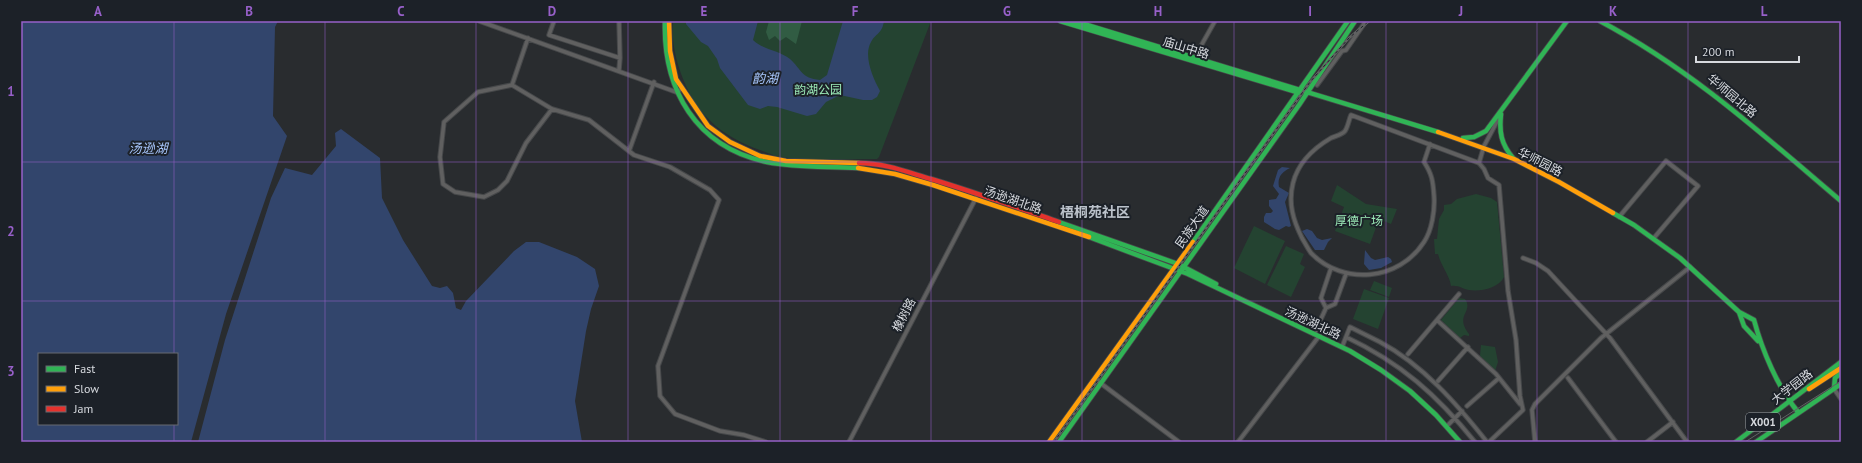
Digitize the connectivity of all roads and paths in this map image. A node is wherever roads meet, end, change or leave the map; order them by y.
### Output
1 (479, 21) edge
2 (554, 21) edge
3 (619, 21) edge
4 (665, 21) edge
5 (670, 21) edge
6 (1060, 21) edge
7 (1074, 21) edge
8 (1215, 21) edge
9 (1348, 21) edge
10 (1355, 21) edge
11 (1366, 21) edge
12 (1567, 21) edge
13 (1600, 21) edge
14 (528, 38) junction
15 (620, 58) junction
16 (1193, 59) junction
17 (619, 70) junction
18 (654, 82) junction
19 (512, 85) junction
20 (1317, 86) dead end
21 (682, 89) junction
22 (1300, 91) junction
23 (676, 92) junction
24 (1307, 93) junction
25 (552, 109) junction
26 (1501, 113) junction
27 (1461, 139) junction
28 (1430, 144) junction
29 (1484, 146) junction
30 (629, 151) junction
31 (1514, 159) junction
32 (1479, 163) junction
33 (976, 198) junction
34 (1841, 201) edge
35 (1619, 217) junction
36 (1653, 239) junction
37 (1524, 258) dead end
38 (1176, 266) junction
39 (1331, 268) junction
40 (1690, 268) junction
41 (1182, 269) junction
42 (1346, 274) junction
43 (1459, 294) dead end
44 (1326, 308) junction
45 (1739, 312) junction
46 (1438, 321) junction
47 (1317, 334) junction
48 (1606, 334) junction
49 (1346, 338) junction
50 (1760, 342) junction
51 (1342, 346) junction
52 (1468, 347) junction
53 (1408, 354) dead end
54 (1841, 362) edge
55 (1841, 368) edge
56 (1841, 373) edge
57 (1499, 378) junction
58 (1568, 378) dead end
59 (1095, 379) junction
60 (1438, 381) dead end
61 (1101, 384) junction
62 (1841, 384) edge
63 (1834, 389) junction
64 (1841, 399) edge
65 (1789, 401) junction
66 (1467, 406) dead end
67 (1523, 410) junction
68 (1462, 411) junction
69 (1798, 412) junction
70 (1455, 418) junction
71 (1673, 422) junction
72 (1447, 425) junction
73 (766, 442) edge
74 (849, 442) edge
75 (1049, 442) edge
76 (1059, 442) edge
77 (1179, 442) edge
78 (1238, 442) edge
79 (1461, 442) edge
80 (1475, 442) edge
81 (1488, 442) edge
82 (1535, 442) edge
83 (1616, 442) edge
84 (1647, 442) edge
85 (1687, 442) edge
86 (1736, 442) edge
87 (1756, 442) edge

1 - 14 street
2 - 15 street
3 - 15 street
4 - 23 main road, 汤逊湖北路
5 - 21 main road, 汤逊湖北路
6 - 16 main road, 庙山中路
7 - 16 main road, 庙山中路
8 - 16 street
9 - 22 main road, 民族大道
10 - 24 main road, 民族大道
11 - 20 street
12 - 26 main road
13 - 34 main road, 华师园北路
14 - 17 street
14 - 19 street
15 - 17 street
16 - 22 main road, 庙山中路
17 - 18 street
18 - 23 street
18 - 30 street
19 - 25 street
19 - 25 street
21 - 23 street
21 - 38 main road, 汤逊湖北路
22 - 24 main road, 华师园路
22 - 38 main road, 民族大道
23 - 33 main road, 汤逊湖北路
24 - 27 main road, 华师园路
24 - 41 main road, 民族大道
25 - 30 street
26 - 27 main road
26 - 29 street
26 - 31 main road
27 - 29 main road, 华师园路
28 - 32 street
28 - 39 street
28 - 42 street
29 - 31 main road, 华师园路
29 - 32 street
30 - 73 street
31 - 35 main road, 华师园路
32 - 67 street
33 - 38 main road, 汤逊湖北路
33 - 74 street, 橡树路
35 - 36 main road, 华师园路
35 - 36 street
36 - 40 main road, 华师园路
37 - 48 street
38 - 41 main road, 汤逊湖北路
38 - 59 main road, 民族大道
39 - 42 street
39 - 44 street
40 - 45 main road, 华师园路
40 - 48 street
41 - 47 main road, 汤逊湖北路
41 - 61 main road, 民族大道
42 - 44 street
43 - 46 street
44 - 47 street
45 - 50 main road
45 - 50 main road
46 - 52 street
46 - 53 street
47 - 51 main road, 汤逊湖北路
47 - 78 street
48 - 71 street
48 - 82 street
49 - 51 street
49 - 68 street
49 - 70 street
50 - 65 main road
51 - 72 main road, 汤逊湖北路
52 - 57 street
52 - 60 street
54 - 65 main road, 大学园路 / X001
55 - 65 main road
56 - 63 main road
57 - 66 street
57 - 67 street
58 - 83 street
59 - 61 street
59 - 75 main road, 民族大道
61 - 76 main road, 民族大道
61 - 77 street
62 - 63 main road, 大学园路 / X001
63 - 64 street
63 - 69 main road, 大学园路 / X001
65 - 69 main road
65 - 86 main road, 大学园路 / X001
67 - 81 street
68 - 70 street
68 - 81 street
69 - 87 main road, 大学园路 / X001
70 - 72 street
70 - 80 street
71 - 84 street
71 - 85 street
72 - 79 main road, 汤逊湖北路

